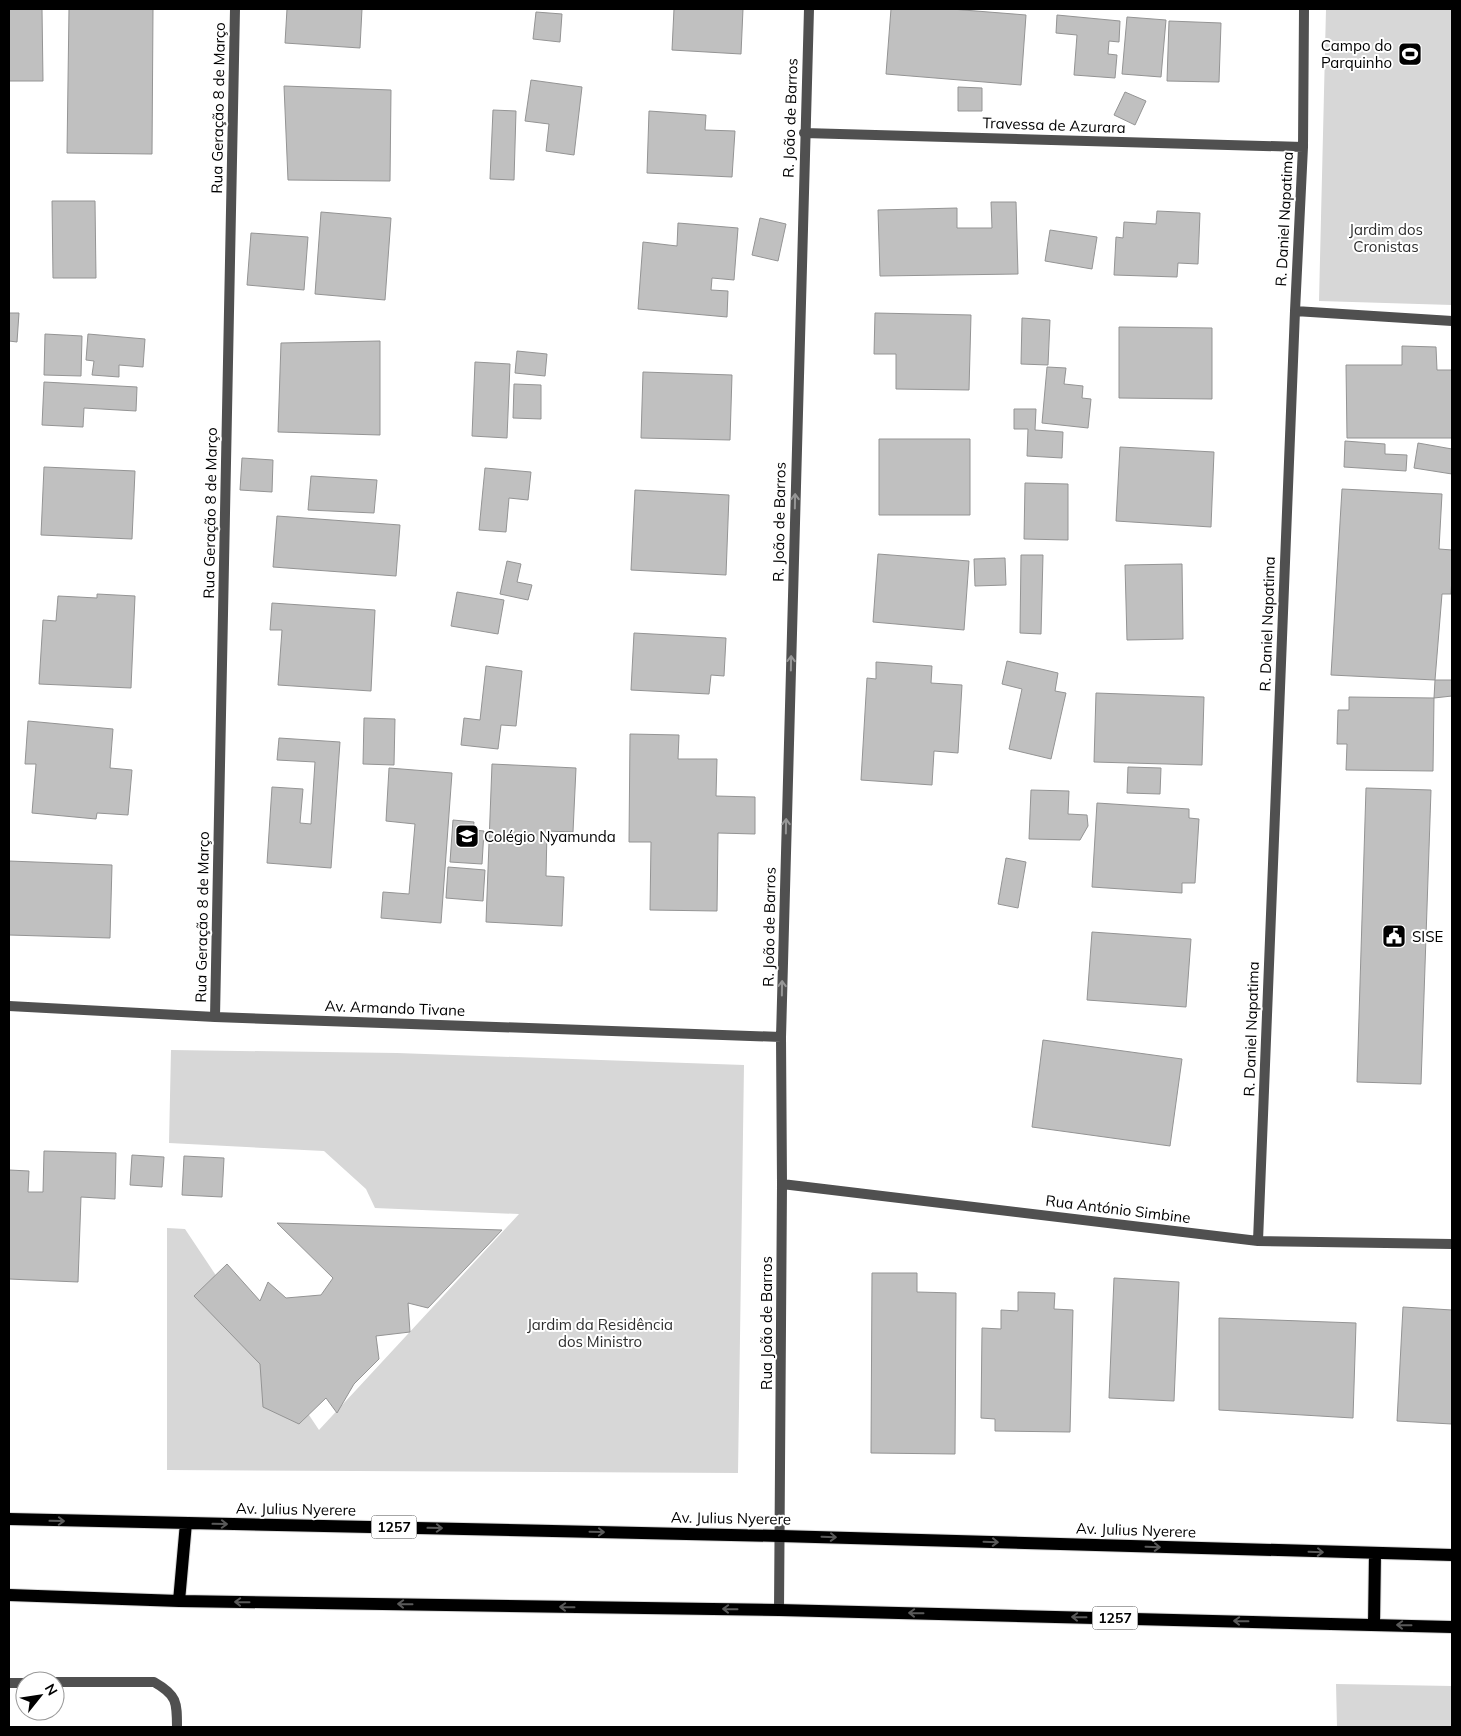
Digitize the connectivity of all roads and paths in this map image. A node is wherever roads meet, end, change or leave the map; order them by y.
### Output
1 (235, 9) edge
2 (808, 9) edge
3 (1304, 9) edge
4 (804, 133) junction
5 (1303, 147) junction
6 (1295, 311) junction
7 (1452, 321) edge
8 (9, 1006) edge
9 (215, 1017) junction
10 (781, 1037) junction
11 (782, 1184) junction
12 (1258, 1241) junction
13 (1452, 1244) edge
14 (9, 1520) edge
15 (186, 1523) junction
16 (780, 1536) junction
17 (1376, 1553) junction
18 (1452, 1555) edge
19 (9, 1595) edge
20 (179, 1601) junction
21 (779, 1610) junction
22 (1374, 1625) junction
23 (1452, 1627) edge
24 (65, 1682) edge
25 (177, 1727) edge

1 - 9 street, Rua Geração 8 de Março
2 - 4 street, R. João de Barros
3 - 5 street, R. Daniel Napatima
4 - 5 street, Travessa de Azurara
10 -> 4 street, R. João de Barros
5 - 6 street, R. Daniel Napatima
6 - 7 street
6 - 12 street, R. Daniel Napatima
8 - 9 street, Av. Armando Tivane
9 - 10 street, Av. Armando Tivane
10 - 11 street, Rua João de Barros
11 - 12 street, Rua António Simbine
11 - 16 street, Rua João de Barros
12 - 13 street, Rua António Simbine
14 -> 15 main road, Av. Julius Nyerere / 1257
15 -> 16 main road, Av. Julius Nyerere / 1257
15 - 20 main road
16 -> 17 main road, Av. Julius Nyerere / 1257
16 - 21 street, Rua João de Barros
17 - 18 main road, Av. Julius Nyerere / 1257
17 - 22 main road
19 - 20 main road, 1257
21 -> 20 main road, 1257
22 -> 21 main road, 1257
23 -> 22 main road, 1257
24 - 25 street

